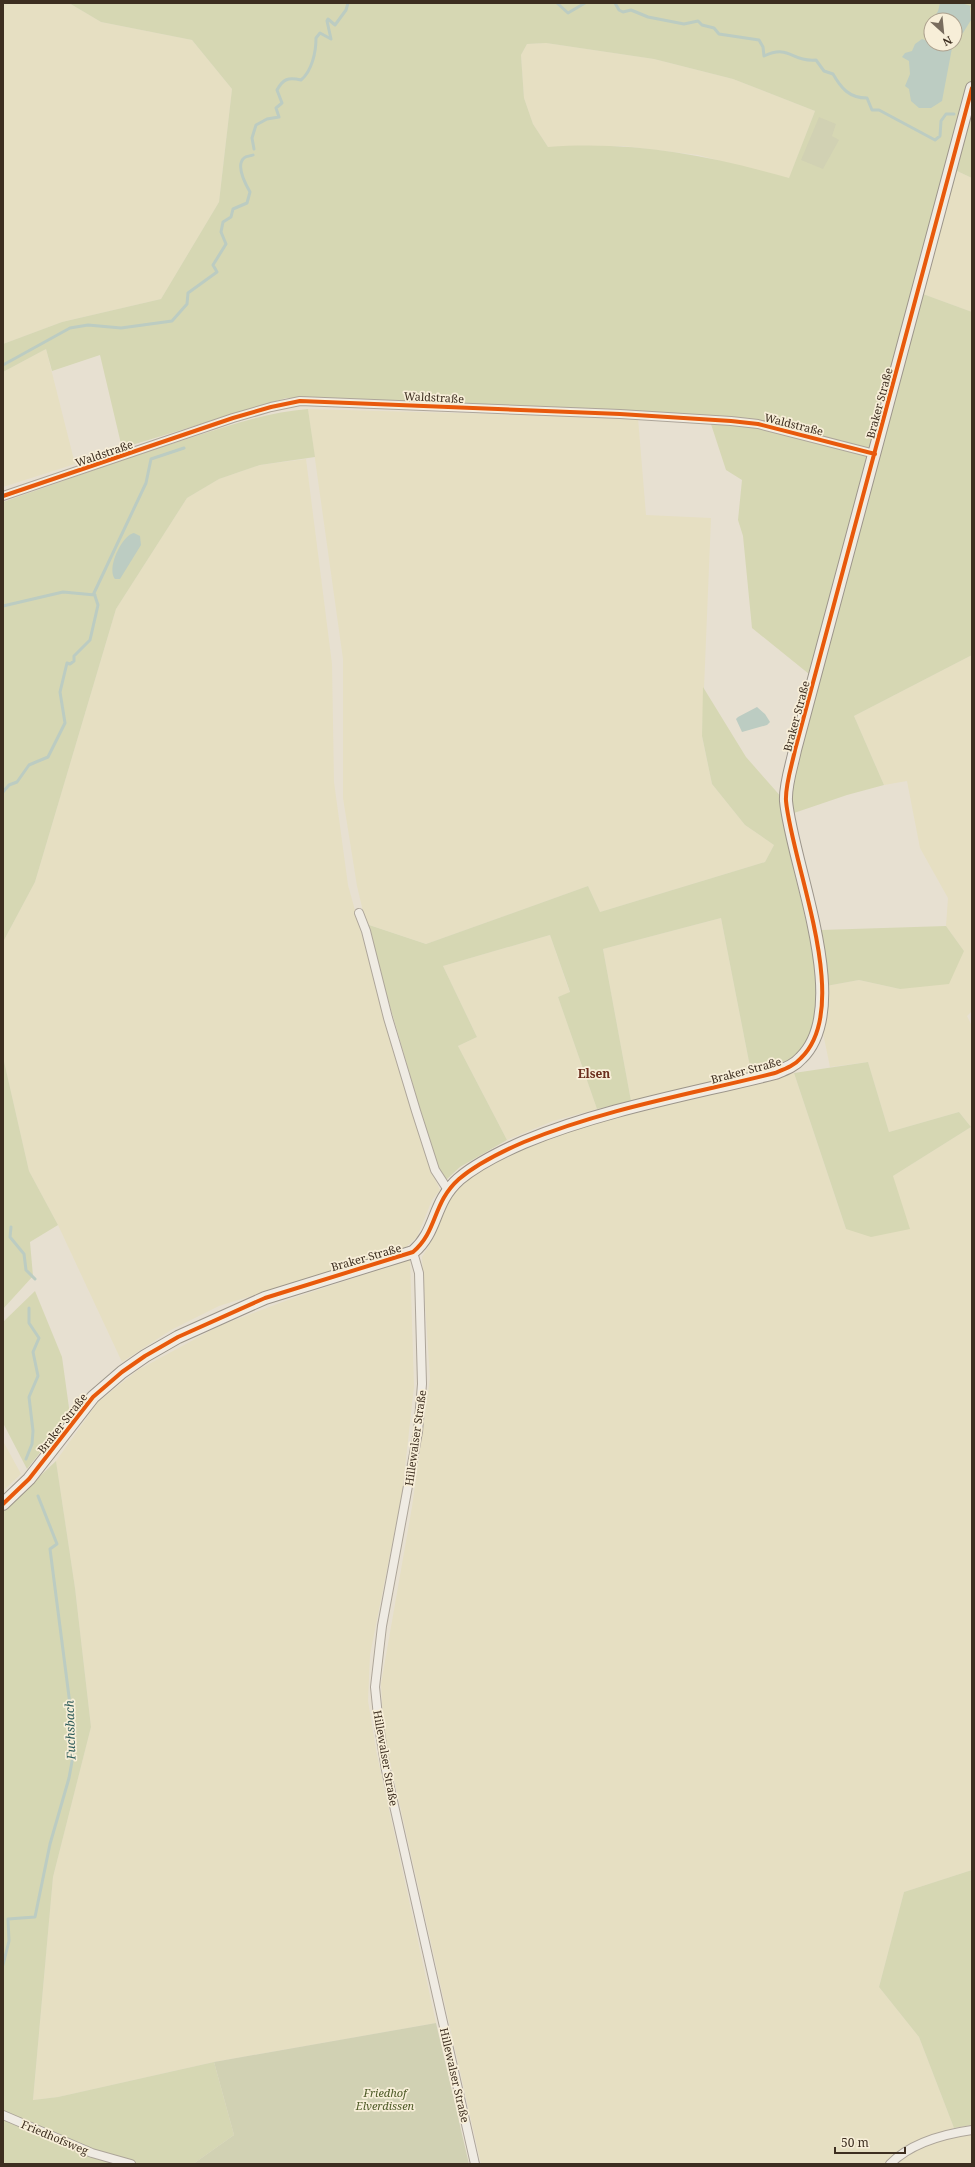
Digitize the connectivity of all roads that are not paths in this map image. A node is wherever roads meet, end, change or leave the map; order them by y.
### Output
1 (972, 88) edge
2 (875, 454) junction
3 (3, 496) edge
4 (359, 913) dead end
5 (448, 1190) junction
6 (413, 1252) junction
7 (3, 1504) edge
8 (3, 2114) edge
9 (972, 2130) edge
10 (131, 2164) edge
11 (475, 2164) edge
12 (890, 2164) edge

1 - 2 main road, Braker Straße
2 - 3 street, Waldstraße
2 - 5 main road, Braker Straße
4 - 5 street
5 - 6 main road, Braker Straße
6 - 7 main road, Braker Straße
6 - 11 street, Hillewalser Straße
8 - 10 street, Friedhofsweg
9 - 12 street

